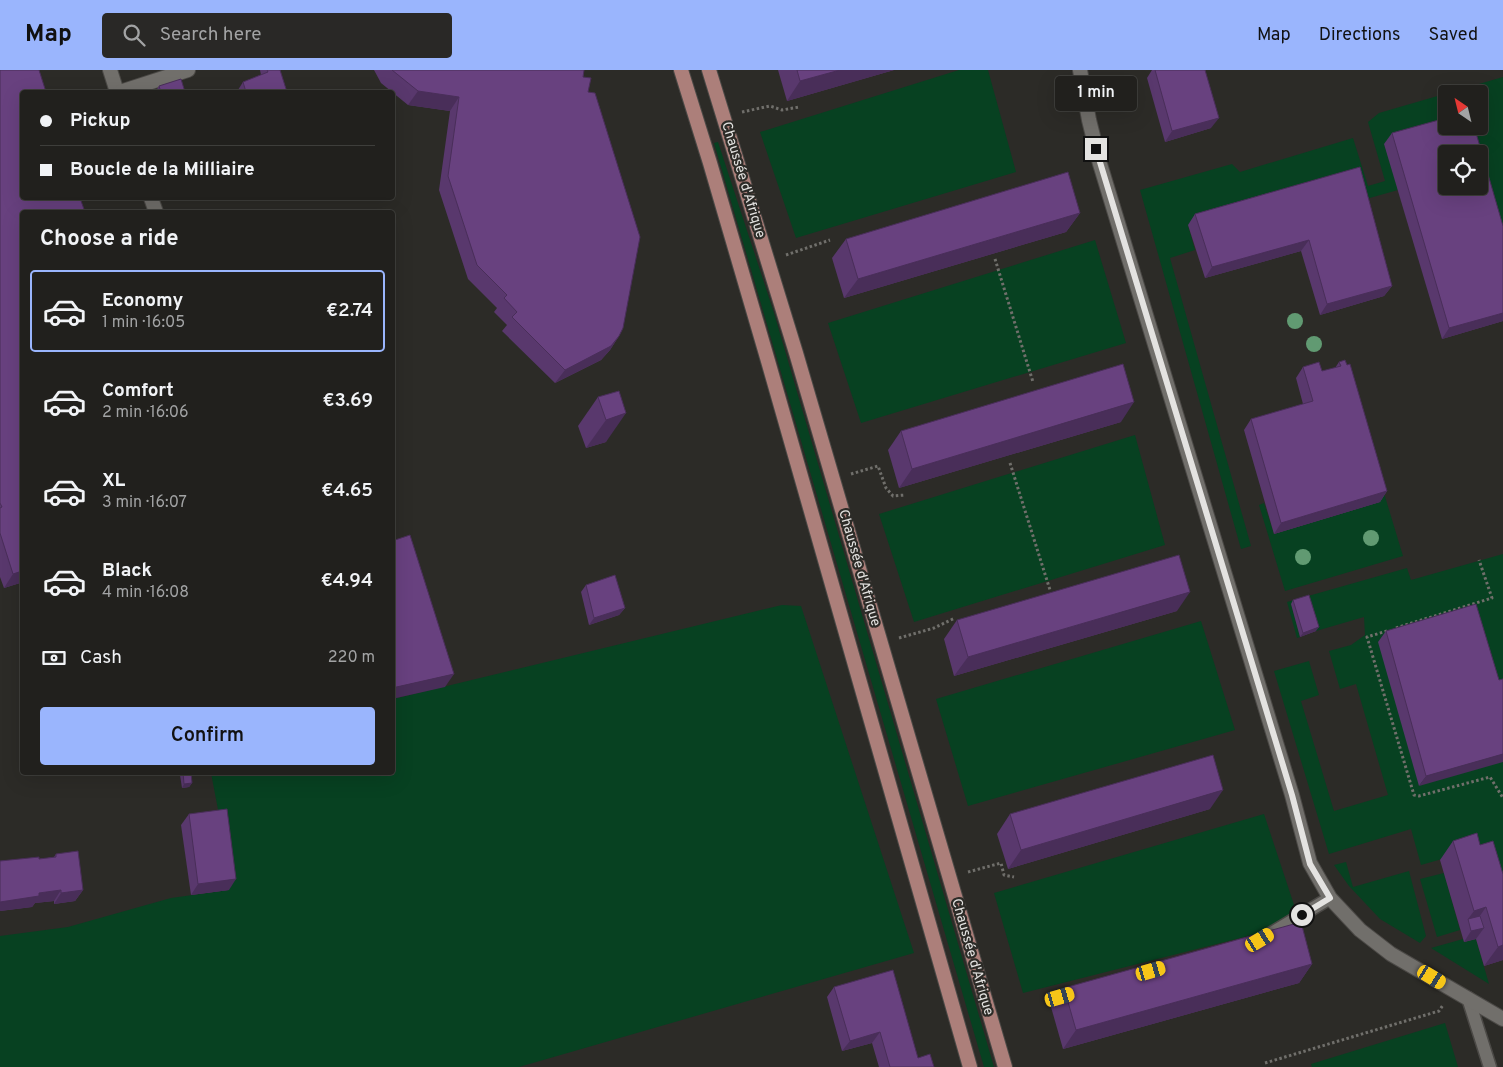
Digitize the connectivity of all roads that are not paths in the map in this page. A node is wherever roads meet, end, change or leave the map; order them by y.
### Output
1 (110, 70) edge
2 (188, 70) edge
3 (681, 70) edge
4 (709, 70) edge
5 (1080, 70) edge
6 (118, 90) edge
7 (125, 90) edge
8 (1330, 898) junction
9 (1250, 942) edge
10 (1468, 998) junction
11 (1503, 1019) edge
12 (970, 1067) edge
13 (1005, 1067) edge
14 (1490, 1067) edge

1 - 6 street
2 - 7 street
3 - 12 main road, Chaussée d'Afrique
4 - 13 main road, Chaussée d'Afrique
5 - 8 street
8 - 9 lane
8 - 10 street
10 - 11 street
10 - 14 lane

